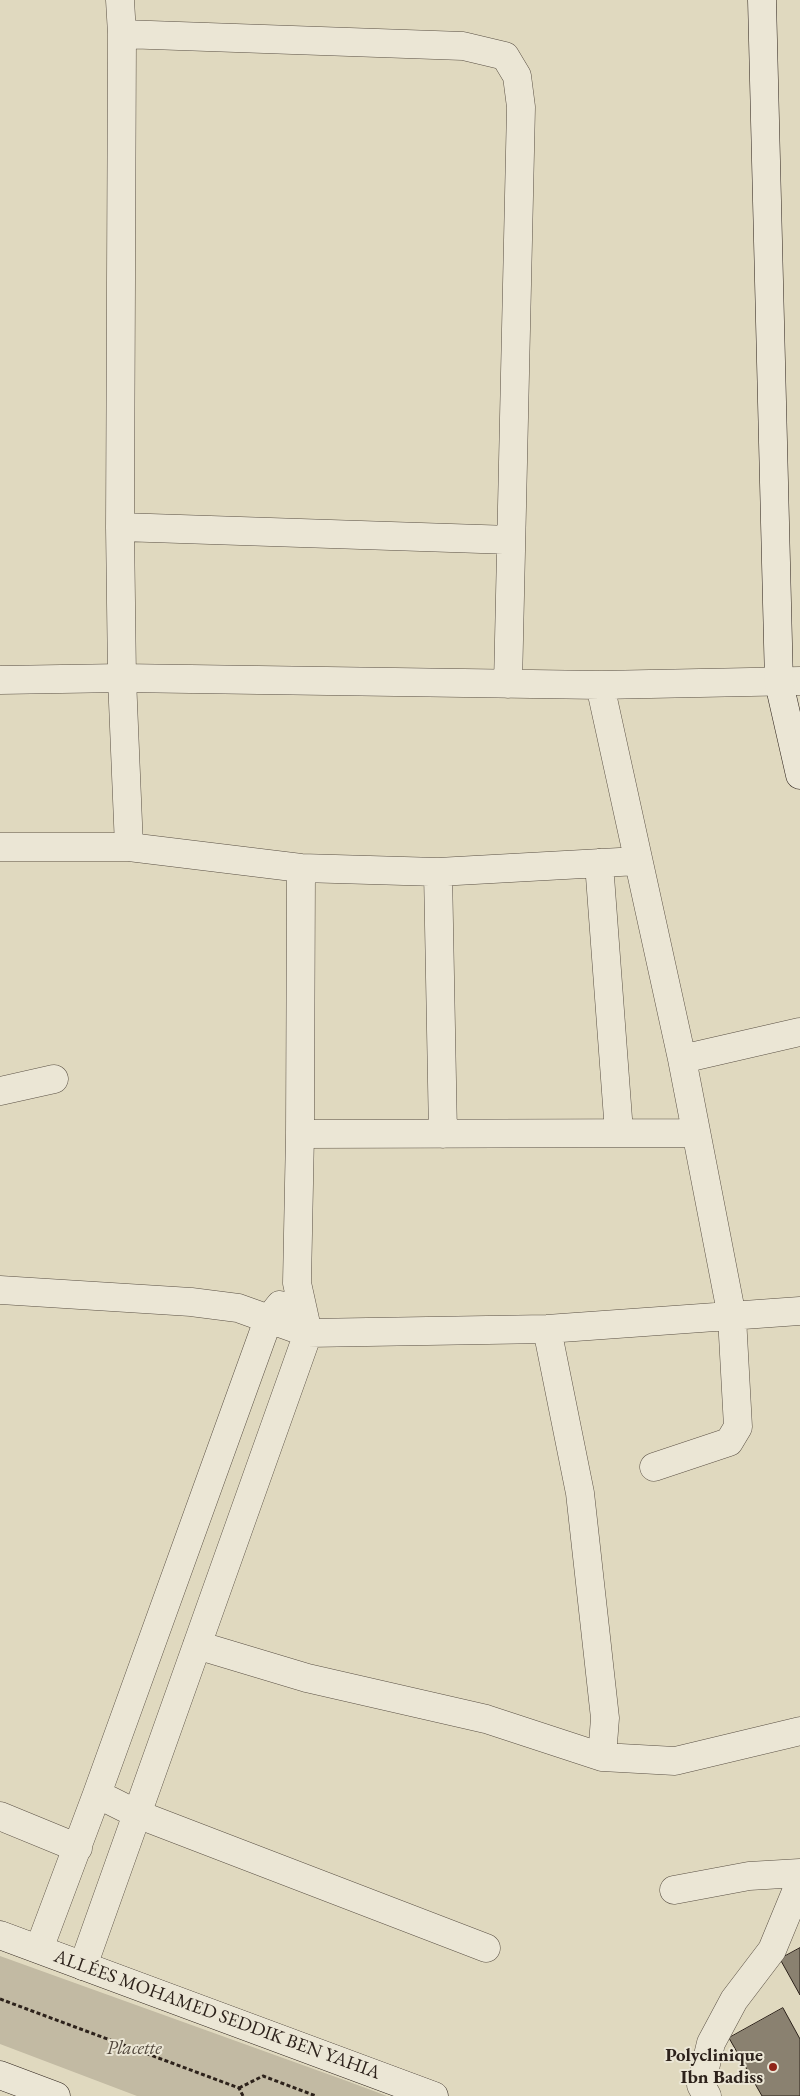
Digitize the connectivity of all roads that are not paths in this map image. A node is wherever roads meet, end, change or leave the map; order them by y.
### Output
1 (120, 0) edge
2 (762, 0) edge
3 (122, 34) junction
4 (120, 527) junction
5 (511, 540) junction
6 (122, 678) junction
7 (0, 680) edge
8 (789, 682) edge
9 (508, 684) junction
10 (600, 685) junction
11 (800, 775) edge
12 (0, 847) edge
13 (129, 847) junction
14 (638, 861) junction
15 (599, 863) junction
16 (302, 868) junction
17 (438, 872) junction
18 (800, 1032) edge
19 (682, 1059) junction
20 (54, 1079) dead end
21 (0, 1091) edge
22 (619, 1132) junction
23 (695, 1132) junction
24 (300, 1134) junction
25 (443, 1134) junction
26 (297, 1283) junction
27 (0, 1290) edge
28 (800, 1311) edge
29 (732, 1317) junction
30 (268, 1320) junction
31 (547, 1329) junction
32 (308, 1333) junction
33 (654, 1466) dead end
34 (197, 1645) junction
35 (800, 1731) edge
36 (602, 1757) junction
37 (97, 1794) junction
38 (137, 1814) junction
39 (0, 1816) edge
40 (78, 1848) junction
41 (800, 1873) edge
42 (800, 1882) edge
43 (674, 1890) dead end
44 (0, 1935) edge
45 (486, 1948) dead end
46 (39, 1949) junction
47 (83, 1966) junction
48 (0, 2075) edge
49 (56, 2096) edge
50 (434, 2096) edge
51 (707, 2096) edge

1 - 3 street
2 - 8 street
3 - 4 street
3 - 5 street
4 - 5 street
4 - 6 street
5 - 9 street
6 - 7 street
6 - 9 street
6 - 13 street
8 - 10 street
8 - 11 street
9 - 10 street
10 - 14 street
12 - 13 street
13 - 16 street
14 - 15 street
14 - 19 street
15 - 17 street
15 - 22 street
16 - 17 street
16 - 24 street
17 - 25 street
18 - 19 street
19 - 23 street
20 - 21 street
22 - 23 street
22 - 25 street
23 - 29 street
24 - 25 street
24 - 26 street
26 - 30 street
26 - 32 street
27 - 30 street
28 - 29 street
29 - 31 street
29 - 33 street
30 - 32 street
30 - 37 street
31 - 32 street
31 - 36 street
32 - 34 street
34 - 36 street
34 - 38 street
35 - 36 street
37 - 38 street
37 - 40 street
38 - 45 street
38 - 47 street
39 - 40 street
40 - 46 street
41 - 43 street
42 - 51 street
44 - 46 street, ALLÉES MOHAMED SEDDIK BEN YAHIA
46 - 47 street, ALLÉES MOHAMED SEDDIK BEN YAHIA
47 - 50 street, ALLÉES MOHAMED SEDDIK BEN YAHIA
48 - 49 street

